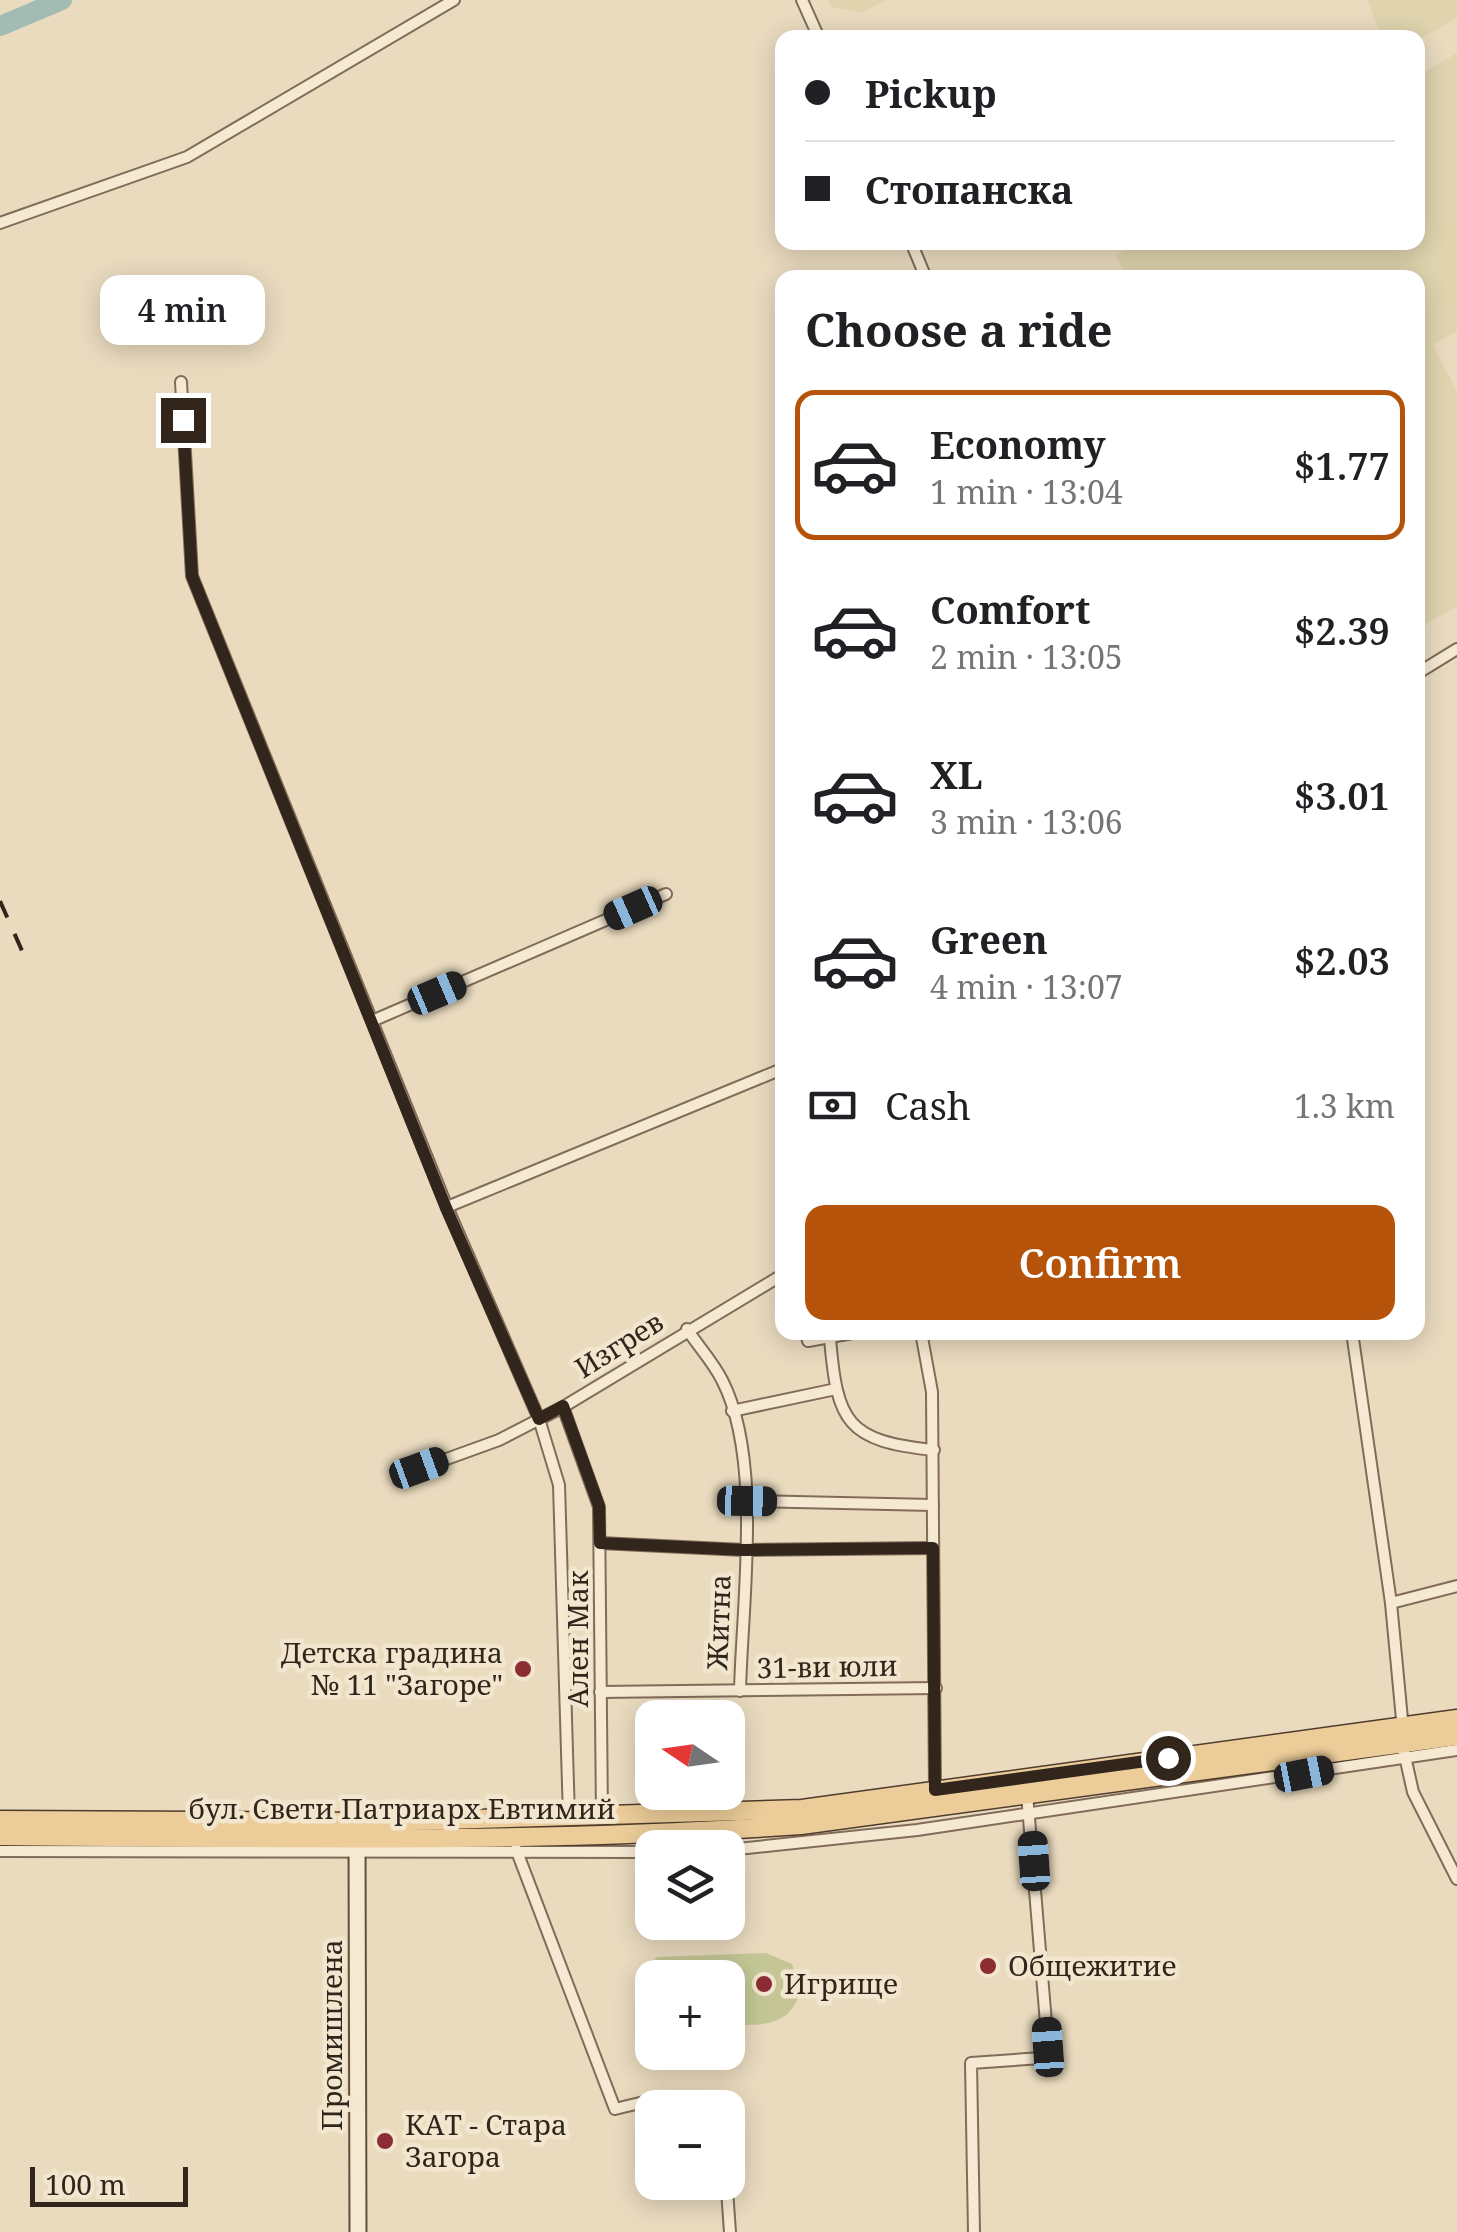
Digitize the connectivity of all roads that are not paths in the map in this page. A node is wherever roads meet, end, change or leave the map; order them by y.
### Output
1 (454, 0) edge
2 (802, 0) edge
3 (815, 30) edge
4 (0, 223) edge
5 (181, 382) dead end
6 (1457, 648) edge
7 (1425, 669) edge
8 (666, 894) dead end
9 (372, 1021) junction
10 (775, 1072) edge
11 (446, 1208) junction
12 (775, 1279) edge
13 (687, 1329) junction
14 (830, 1340) edge
15 (923, 1340) edge
16 (1353, 1340) edge
17 (836, 1390) junction
18 (563, 1406) junction
19 (732, 1411) junction
20 (539, 1419) junction
21 (934, 1450) junction
22 (419, 1468) dead end
23 (747, 1501) junction
24 (933, 1505) junction
25 (600, 1543) junction
26 (933, 1548) junction
27 (744, 1550) junction
28 (1457, 1586) edge
29 (1391, 1603) junction
30 (936, 1688) junction
31 (740, 1691) junction
32 (600, 1692) junction
33 (1457, 1719) edge
34 (1457, 1736) edge
35 (1403, 1741) junction
36 (1457, 1750) edge
37 (1026, 1794) junction
38 (935, 1798) junction
39 (1031, 1813) junction
40 (570, 1818) junction
41 (602, 1818) junction
42 (0, 1820) edge
43 (332, 1822) junction
44 (391, 1822) junction
45 (0, 1836) edge
46 (506, 1838) junction
47 (357, 1845) junction
48 (745, 1848) edge
49 (0, 1851) edge
50 (635, 1852) edge
51 (520, 1853) junction
52 (1457, 1879) edge
53 (635, 2104) edge
54 (728, 2200) edge
55 (358, 2232) edge
56 (730, 2232) edge
57 (974, 2232) edge

1 - 4 street
2 - 3 street
5 - 9 street
6 - 7 street
8 - 9 street
9 - 11 street
10 - 11 street
11 - 20 street
12 - 13 street, Изгрев
13 - 18 street, Изгрев
13 - 19 street, Житна
14 - 17 street
15 - 21 street
16 - 29 street
17 - 19 street
17 - 21 street
18 - 20 street, Изгрев
18 - 25 street, Ален Мак
19 - 23 street, Житна
20 - 22 street, Изгрев
20 - 40 street
21 - 24 street
23 - 24 street
23 - 27 street, Житна
24 - 26 street
25 - 27 street
25 - 32 street, Ален Мак
26 - 27 street
26 - 30 street
27 - 31 street, Житна
28 - 29 street
29 - 35 street
30 - 31 street, 31-ви юли
30 - 38 street
31 - 32 street, 31-ви юли
32 - 41 street, Ален Мак
33 - 35 main road, бул. Свети Патриарх Евтимий
34 - 35 main road, бул. Свети Патриарх Евтимий
35 - 36 street
35 - 37 main road, бул. Свети Патриарх Евтимий
35 - 38 main road, бул. Свети Патриарх Евтимий
35 - 39 street
35 - 52 street
37 - 38 main road, бул. Свети Патриарх Евтимий
37 - 39 street
38 - 41 main road, бул. Свети Патриарх Евтимий
38 - 46 main road, бул. Свети Патриарх Евтимий
39 - 48 street
39 - 57 street
40 - 41 main road, бул. Свети Патриарх Евтимий
40 - 44 main road, бул. Свети Патриарх Евтимий
42 - 43 main road, бул. Свети Патриарх Евтимий
43 - 44 main road, бул. Свети Патриарх Евтимий
43 - 47 main road
44 - 47 main road
45 - 47 main road, бул. Свети Патриарх Евтимий
46 - 47 main road, бул. Свети Патриарх Евтимий
46 - 51 street
47 - 49 street
47 - 51 street
47 - 55 main road, Промишлена
50 - 51 street
51 - 53 street
54 - 56 street

